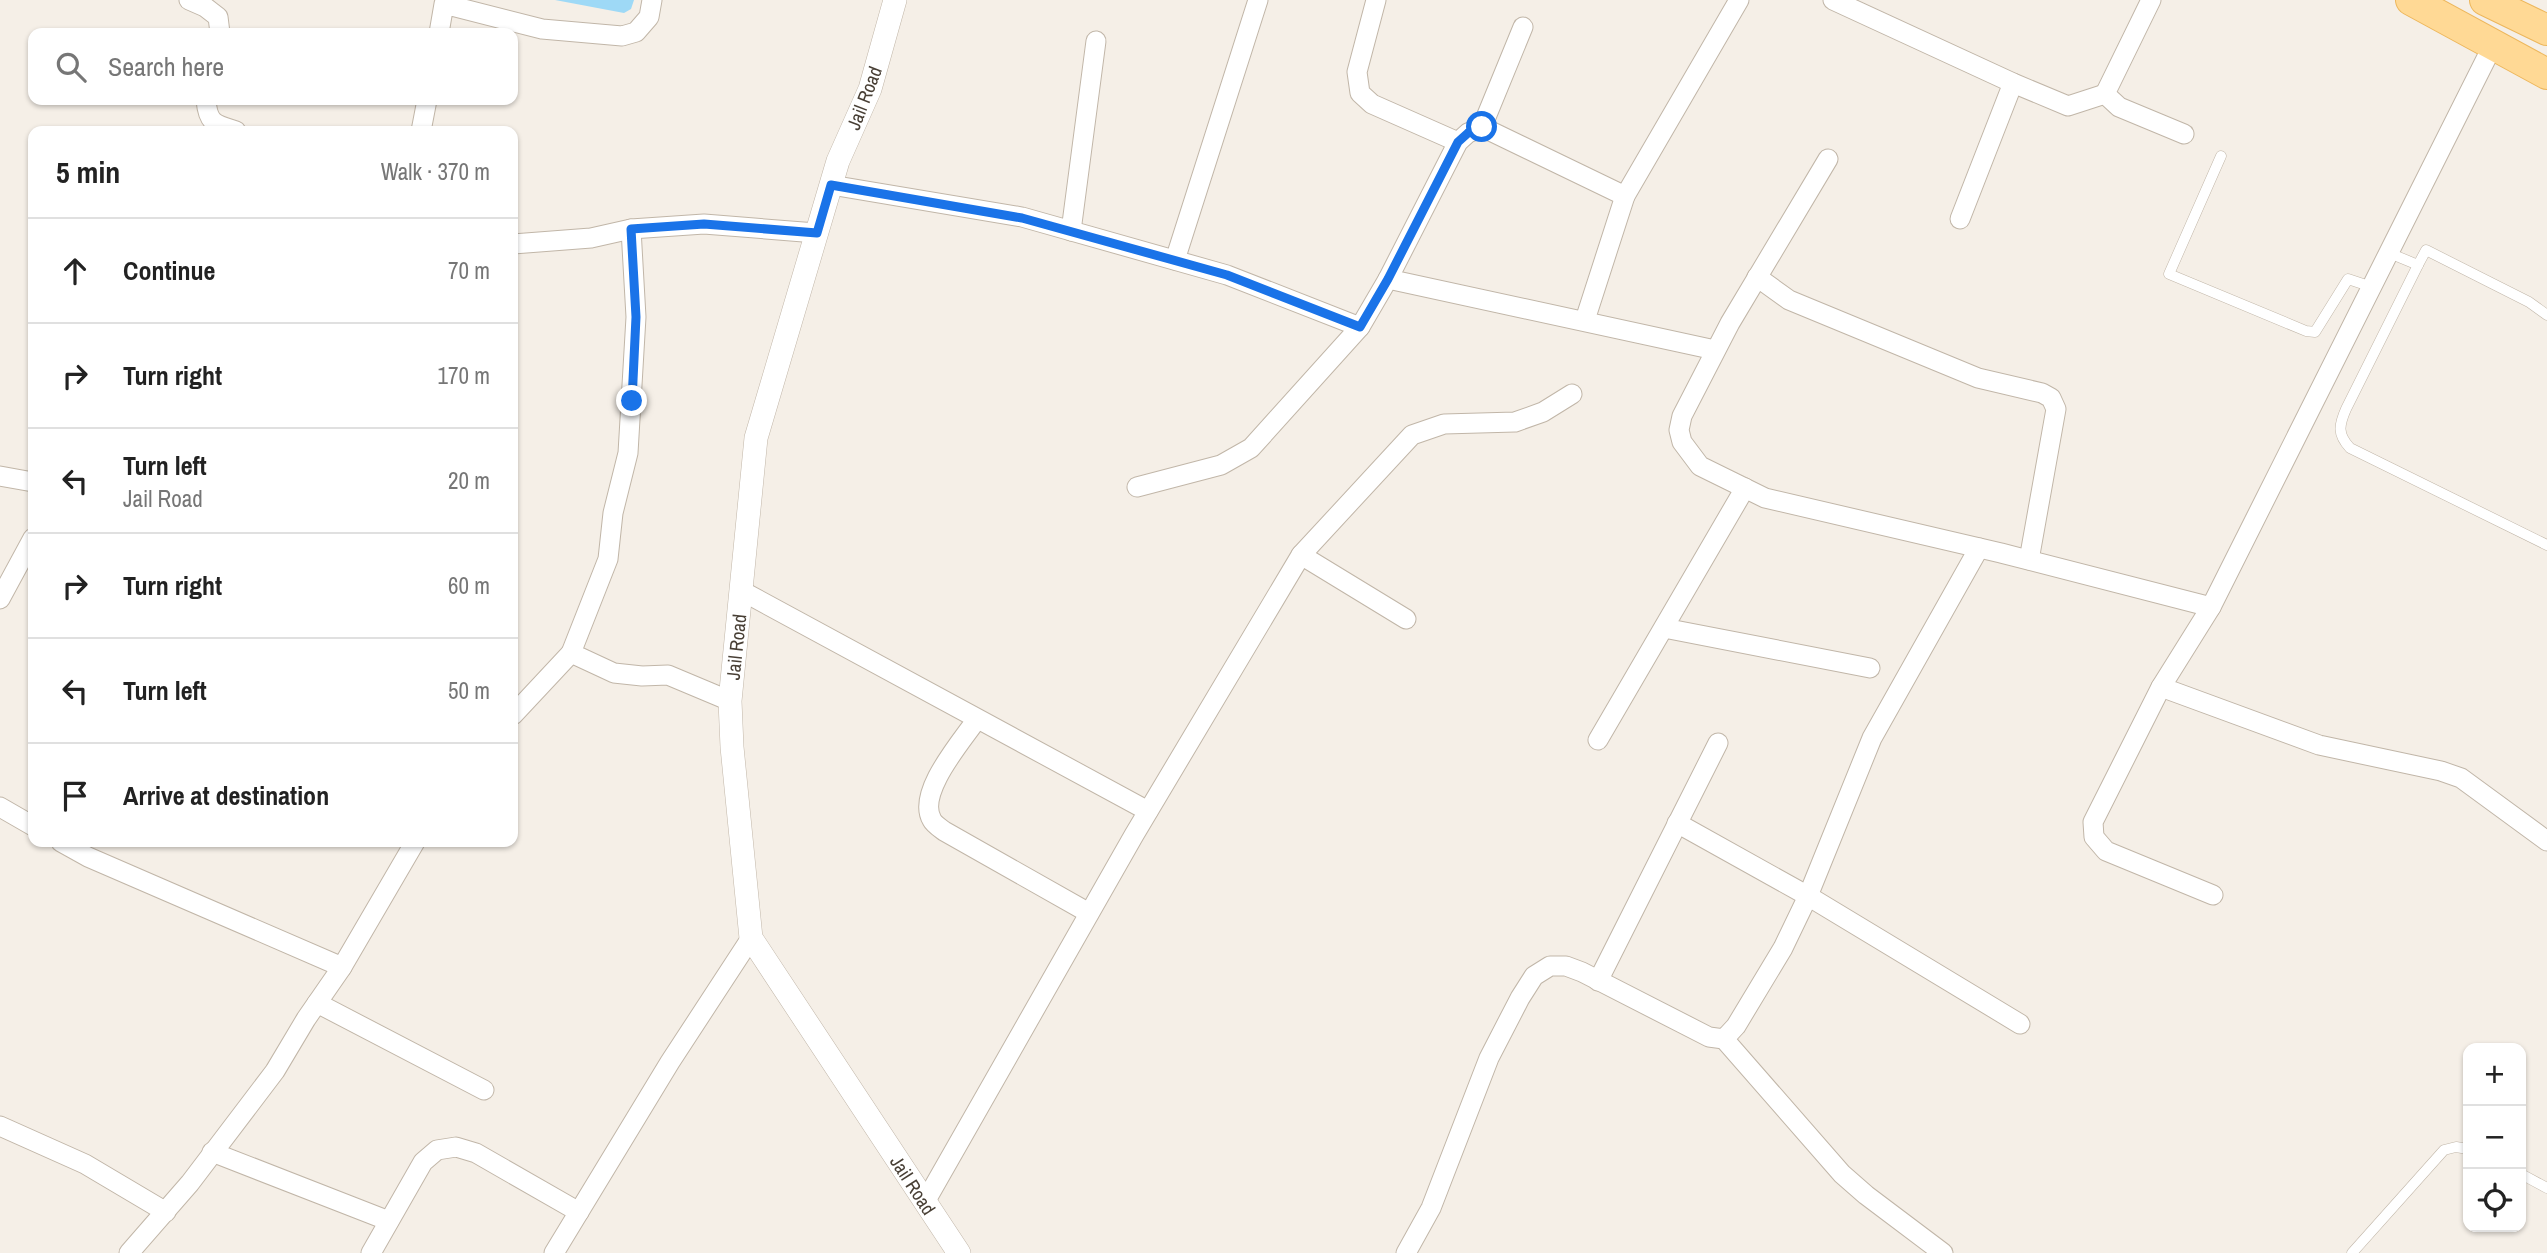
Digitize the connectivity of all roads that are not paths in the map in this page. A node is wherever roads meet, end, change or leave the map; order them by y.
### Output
1 (189, 0) edge
2 (652, 0) edge
3 (895, 0) edge
4 (1258, 0) edge
5 (1376, 0) edge
6 (1739, 0) edge
7 (1833, 0) edge
8 (2151, 0) edge
9 (2411, 0) edge
10 (2486, 0) edge
11 (1523, 27) dead end
12 (219, 28) edge
13 (440, 28) edge
14 (2547, 30) edge
15 (1096, 41) dead end
16 (2493, 45) junction
17 (2547, 75) edge
18 (2012, 83) junction
19 (2105, 94) junction
20 (207, 105) edge
21 (426, 105) edge
22 (221, 126) edge
23 (422, 126) edge
24 (1482, 127) junction
25 (2184, 134) dead end
26 (1458, 142) junction
27 (2221, 156) dead end
28 (1828, 159) dead end
29 (831, 185) junction
30 (1625, 196) junction
31 (1960, 219) dead end
32 (631, 229) junction
33 (1070, 231) junction
34 (817, 233) junction
35 (518, 244) edge
36 (2389, 253) junction
37 (1175, 260) junction
38 (2418, 265) junction
39 (1757, 277) junction
40 (1388, 279) junction
41 (2372, 287) junction
42 (2547, 315) edge
43 (1585, 320) junction
44 (1360, 327) junction
45 (1715, 350) junction
46 (1572, 394) dead end
47 (0, 476) edge
48 (28, 481) edge
49 (1137, 487) dead end
50 (1745, 488) junction
51 (2546, 541) edge
52 (28, 547) edge
53 (1979, 548) junction
54 (1301, 555) junction
55 (2029, 560) junction
56 (742, 591) junction
57 (0, 599) edge
58 (2211, 607) junction
59 (1406, 619) dead end
60 (1664, 628) junction
61 (571, 653) junction
62 (1870, 668) dead end
63 (2161, 687) junction
64 (730, 701) junction
65 (518, 709) edge
66 (977, 719) junction
67 (1598, 740) dead end
68 (1718, 743) dead end
69 (0, 807) edge
70 (1148, 811) junction
71 (28, 823) edge
72 (1677, 823) junction
73 (2547, 841) edge
74 (70, 847) edge
75 (412, 847) edge
76 (2213, 895) dead end
77 (1808, 896) junction
78 (1089, 913) junction
79 (751, 938) junction
80 (342, 967) junction
81 (1598, 981) junction
82 (317, 1003) junction
83 (2020, 1024) dead end
84 (1724, 1039) junction
85 (484, 1090) dead end
86 (0, 1126) edge
87 (2463, 1148) edge
88 (212, 1152) junction
89 (2526, 1177) edge
90 (2547, 1188) edge
91 (925, 1202) junction
92 (166, 1212) junction
93 (579, 1212) junction
94 (389, 1221) junction
95 (129, 1253) edge
96 (371, 1253) edge
97 (554, 1253) edge
98 (958, 1253) edge
99 (1406, 1253) edge
100 (1943, 1253) edge
101 (2352, 1253) edge

1 - 12 street
2 - 13 street
3 - 29 street, Jail Road
4 - 37 street
5 - 26 street
6 - 30 street
7 - 18 street
8 - 19 street
9 - 16 main road
10 - 14 main road
11 - 24 street
15 - 33 street
16 - 17 main road
16 - 36 street
18 - 19 street
18 - 31 street
19 - 25 street
20 - 22 street
21 - 23 street
24 - 26 street
24 - 30 street
26 - 40 street
27 - 41 lane
28 - 39 street
29 - 33 street
29 - 34 street, Jail Road
30 - 43 street
32 - 34 street
32 - 35 street
32 - 61 street
33 - 37 street
34 - 56 street, Jail Road
36 - 38 lane
36 - 41 street
37 - 44 street
38 - 42 lane
38 - 51 lane
39 - 45 street
39 - 55 street
40 - 43 street
40 - 44 street
41 - 58 street
43 - 45 street
44 - 49 street
45 - 50 street
46 - 54 street
47 - 48 street
50 - 53 street
50 - 60 street
52 - 57 street
53 - 55 street
53 - 77 street
54 - 59 street
54 - 70 street
55 - 58 street
56 - 64 street, Jail Road
56 - 66 street
58 - 63 street
60 - 62 street
60 - 67 street
61 - 64 street
61 - 65 street
63 - 73 street
63 - 76 street
64 - 79 street, Jail Road
66 - 70 street
66 - 78 street
68 - 72 street
69 - 71 street
70 - 78 street
72 - 77 street
72 - 81 street
74 - 80 street
75 - 80 street
77 - 83 street
77 - 84 street
78 - 91 street
79 - 91 street, Jail Road
79 - 93 street
80 - 82 street
81 - 84 street
81 - 99 street
82 - 85 street
82 - 88 street
84 - 100 street
86 - 92 street
87 - 101 lane
88 - 92 street
88 - 94 street
89 - 90 lane
91 - 98 street, Jail Road
92 - 95 street
93 - 94 street
93 - 97 street
94 - 96 street

